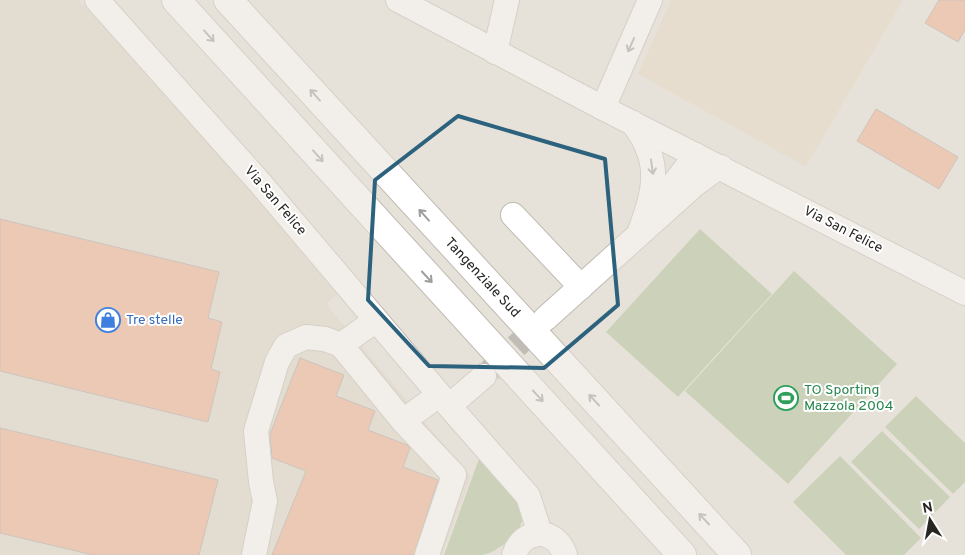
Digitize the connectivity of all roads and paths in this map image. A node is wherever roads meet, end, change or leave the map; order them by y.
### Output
1 (97, 0) edge
2 (176, 0) edge
3 (228, 0) edge
4 (398, 0) edge
5 (507, 0) edge
6 (650, 0) edge
7 (495, 52) junction
8 (603, 108) junction
9 (633, 123) junction
10 (696, 155) junction
11 (720, 167) junction
12 (513, 215) dead end
13 (639, 234) junction
14 (581, 286) junction
15 (965, 292) edge
16 (545, 319) tunnel mouth
17 (376, 320) junction
18 (341, 345) junction
19 (484, 376) tunnel mouth
20 (444, 401) junction
21 (403, 421) junction
22 (537, 534) junction
23 (254, 555) edge
24 (426, 555) edge
25 (514, 555) edge
26 (565, 555) edge
27 (682, 555) edge
28 (737, 555) edge

1 - 17 street, Via San Felice
2 -> 27 highway
28 -> 3 highway, Tangenziale Sud
4 - 7 street, Via San Felice
5 - 7 street
6 -> 8 street
7 - 8 street, Via San Felice
8 - 9 street, Via San Felice
9 - 10 street, Via San Felice
9 -> 13 street
10 - 11 street, Via San Felice
10 - 13 street
11 - 13 street
11 - 15 street, Via San Felice
12 - 14 street
13 - 14 street
14 - 16 street
17 - 18 street
17 - 20 street, Via San Felice
18 - 21 street
18 - 23 street
19 - 20 street
20 - 21 street
20 - 22 street, Via San Felice
21 - 24 street
22 - 25 street
22 - 26 street

